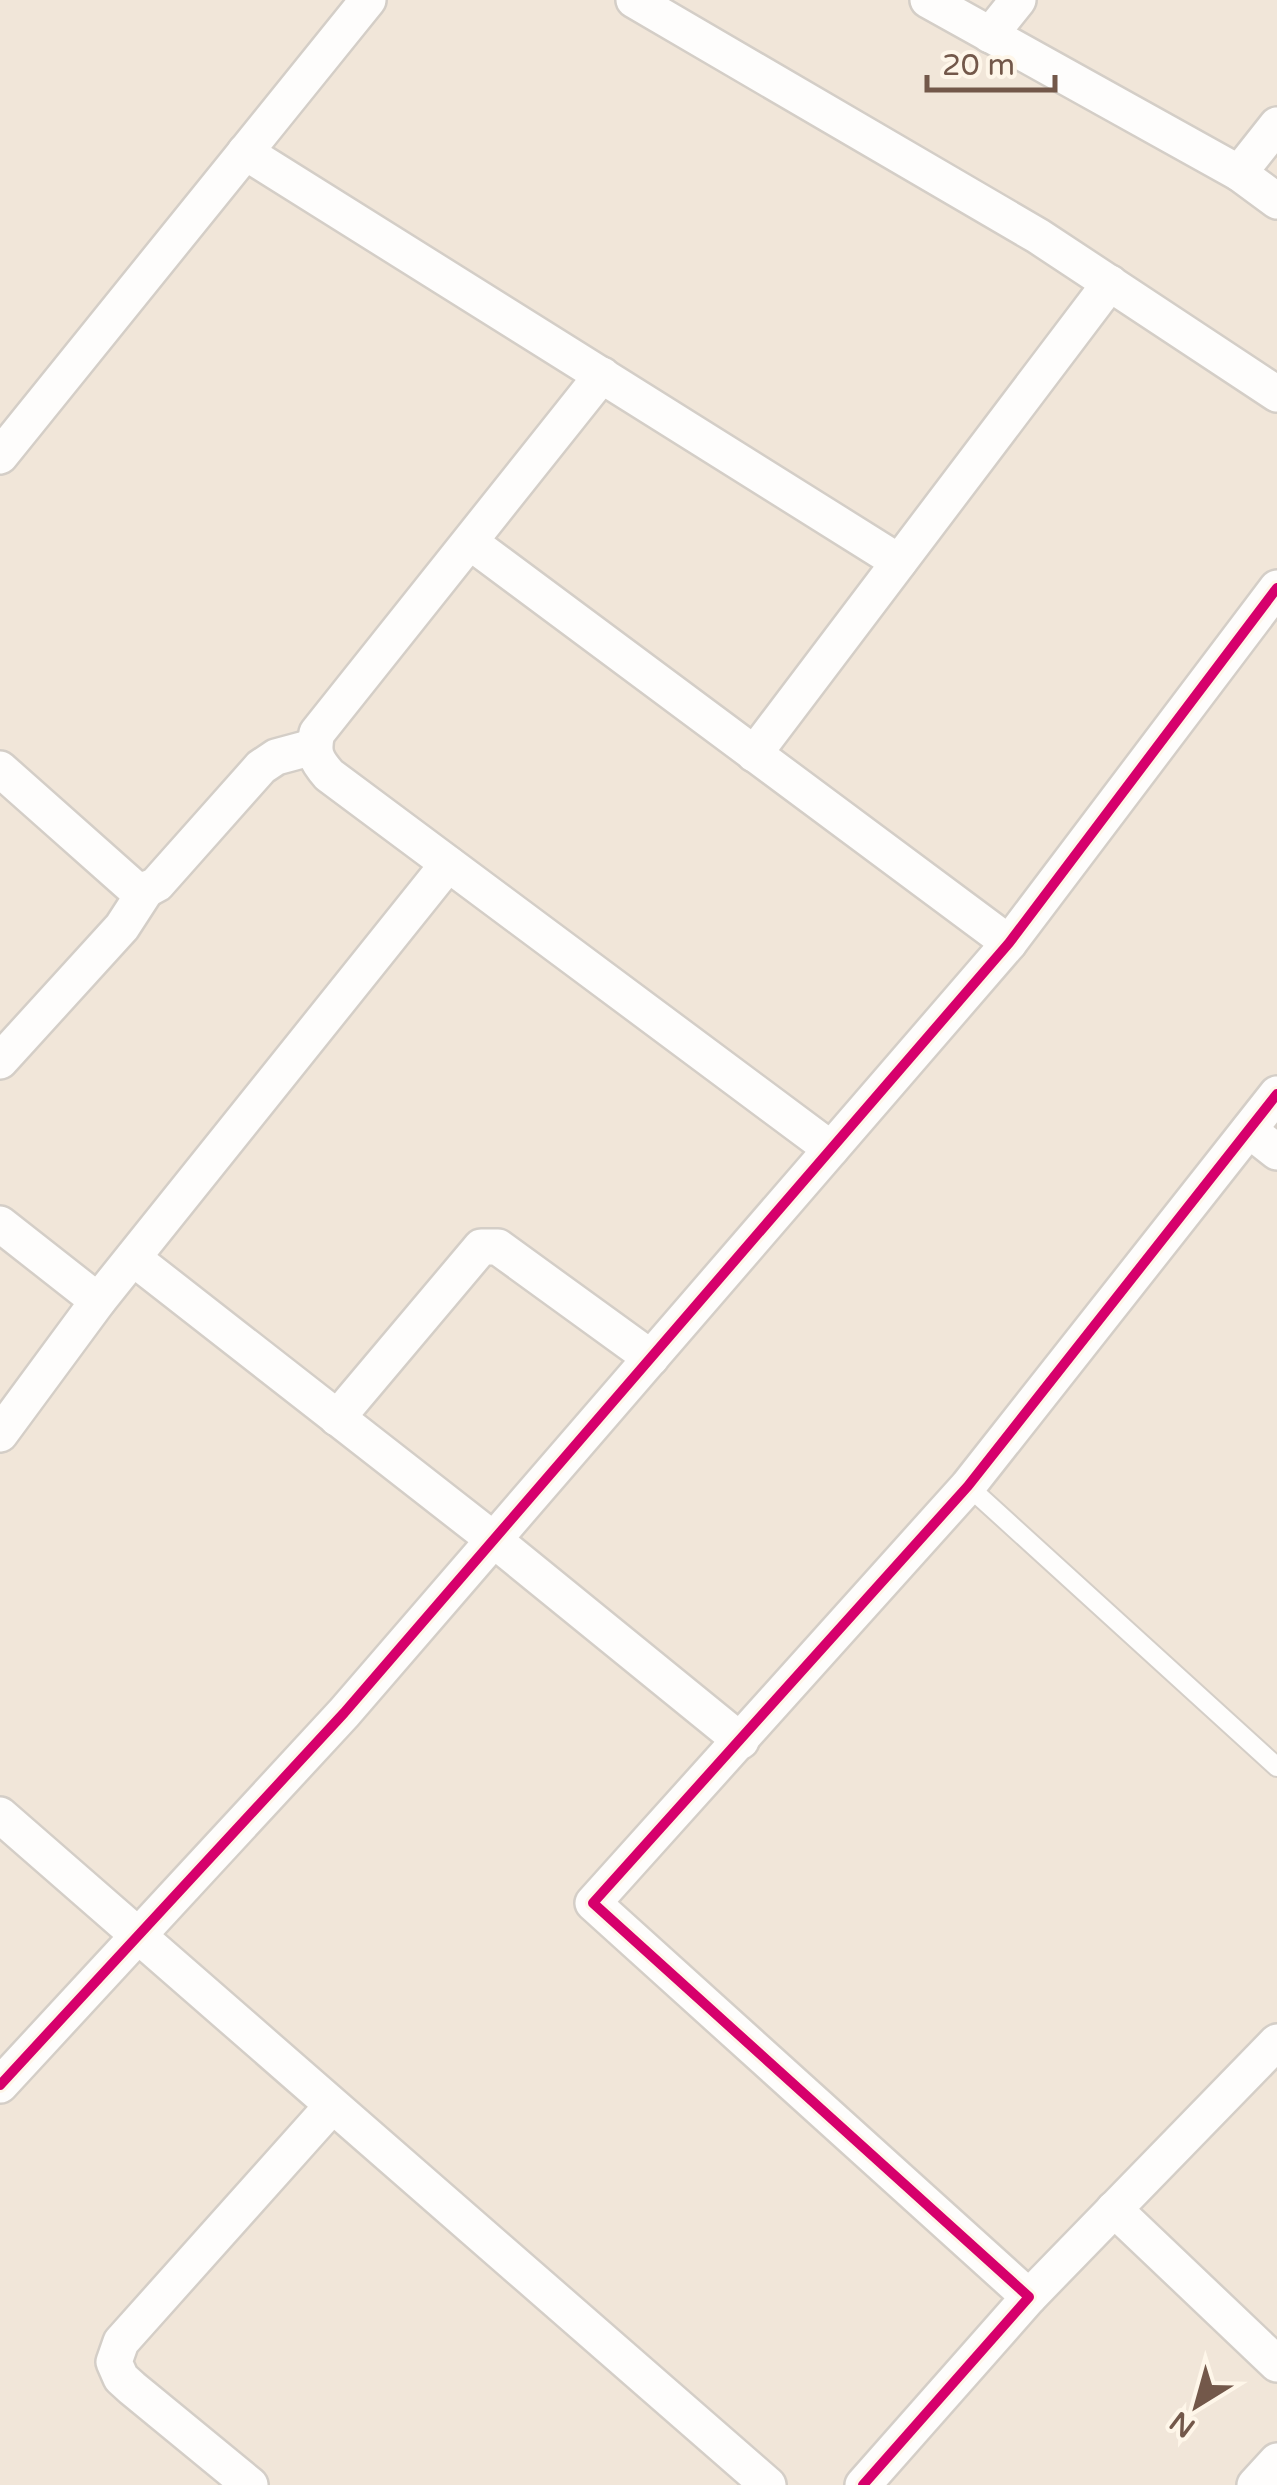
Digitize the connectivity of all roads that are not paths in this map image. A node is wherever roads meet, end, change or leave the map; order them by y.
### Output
1 (368, 0) edge
2 (634, 0) edge
3 (928, 0) edge
4 (1018, 0) edge
5 (990, 35) junction
6 (1277, 125) edge
7 (246, 152) junction
8 (1239, 173) junction
9 (1277, 201) edge
10 (1110, 283) junction
11 (602, 375) junction
12 (1277, 394) edge
13 (0, 456) edge
14 (470, 542) junction
15 (899, 562) junction
16 (1277, 588) edge
17 (313, 747) junction
18 (754, 754) junction
19 (0, 769) edge
20 (448, 864) junction
21 (146, 890) junction
22 (1009, 943) junction
23 (0, 1061) edge
24 (1277, 1094) edge
25 (1249, 1130) junction
26 (830, 1149) junction
27 (1277, 1152) edge
28 (0, 1224) edge
29 (132, 1258) junction
30 (98, 1301) junction
31 (651, 1358) junction
32 (337, 1418) junction
33 (0, 1434) edge
34 (968, 1486) junction
35 (494, 1540) junction
36 (741, 1741) junction
37 (1277, 1767) edge
38 (0, 1815) edge
39 (138, 1936) junction
40 (1277, 2042) edge
41 (0, 2086) edge
42 (332, 2106) junction
43 (1114, 2209) junction
44 (1028, 2297) junction
45 (1277, 2364) edge
46 (1277, 2461) edge
47 (250, 2485) edge
48 (768, 2485) edge
49 (862, 2485) edge
50 (1255, 2485) edge

1 - 7 street
2 - 10 street
3 - 5 street
4 - 5 street
5 - 8 street
6 - 8 street
7 - 11 street
7 - 13 street
8 - 9 street
10 - 12 street
10 - 15 street
11 - 14 street
11 - 15 street
14 - 17 street
14 - 18 street
15 - 18 street
16 - 22 street
17 - 20 street
17 - 21 street
18 - 22 street
19 - 21 street
20 - 26 street
20 - 29 street
21 - 23 street
22 - 26 street
24 - 25 street
25 - 27 street
25 - 34 street
26 - 31 street
28 - 30 street
29 - 30 street
29 - 32 street
30 - 33 street
31 - 32 street
31 - 35 street
32 - 35 street
34 - 36 street
34 - 37 lane
35 - 36 street
35 - 39 street
36 - 44 street
38 - 39 street
39 - 41 street
39 - 42 street
40 - 43 street
42 - 47 street
42 - 48 street
43 - 44 street
43 - 45 street
44 - 49 street
46 - 50 street

